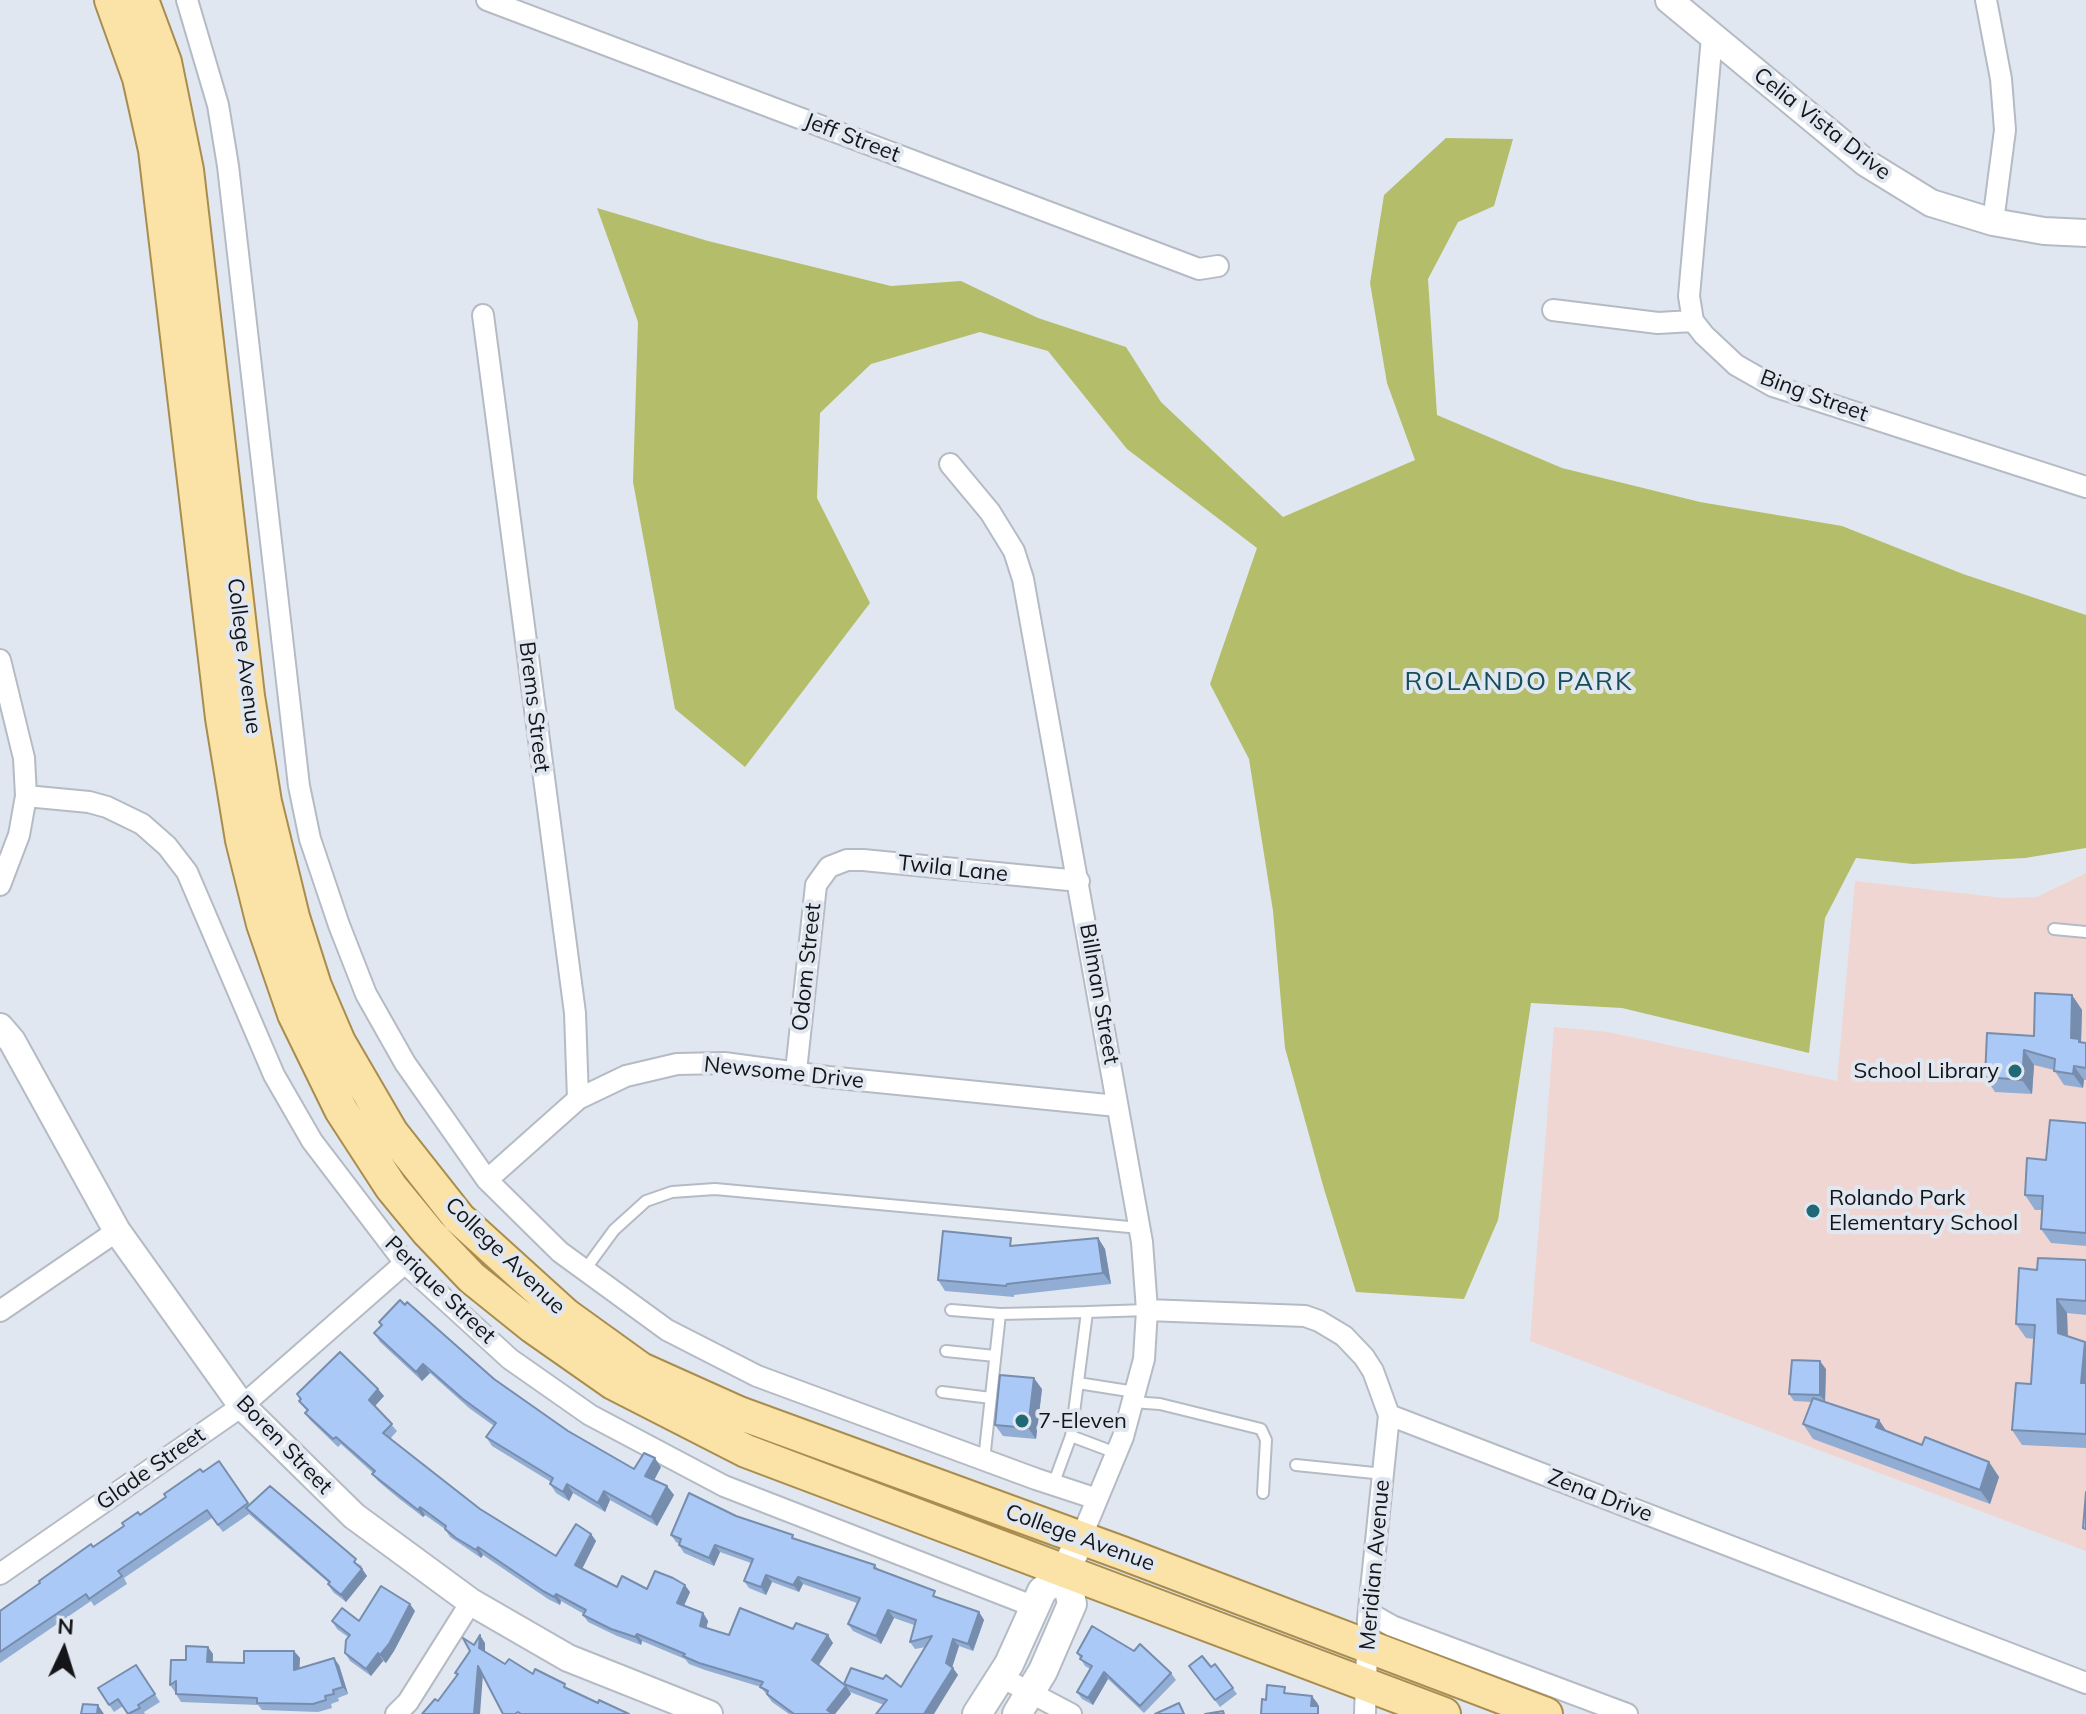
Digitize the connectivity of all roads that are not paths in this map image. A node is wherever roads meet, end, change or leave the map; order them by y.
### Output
1 (111, 0) edge
2 (142, 0) edge
3 (187, 0) edge
4 (487, 0) edge
5 (1669, 0) edge
6 (1986, 0) edge
7 (1712, 37) junction
8 (1993, 222) junction
9 (2086, 233) edge
10 (1218, 266) dead end
11 (1553, 310) dead end
12 (483, 315) dead end
13 (1693, 321) junction
14 (950, 464) dead end
15 (2086, 487) edge
16 (0, 660) edge
17 (26, 796) junction
18 (829, 867) joint
19 (1079, 881) junction
20 (0, 885) edge
21 (2054, 929) dead end
22 (2086, 932) edge
23 (4, 1039) edge
24 (796, 1071) junction
25 (578, 1099) junction
26 (1117, 1106) junction
27 (487, 1180) junction
28 (1140, 1228) junction
29 (117, 1231) junction
30 (405, 1263) junction
31 (584, 1271) junction
32 (951, 1310) dead end
33 (1147, 1310) junction
34 (0, 1311) edge
35 (1087, 1312) junction
36 (1000, 1314) junction
37 (946, 1351) dead end
38 (995, 1356) junction
39 (1078, 1383) junction
40 (942, 1392) dead end
41 (1134, 1397) junction
42 (991, 1398) junction
43 (242, 1406) junction
44 (1389, 1415) junction
45 (1071, 1436) junction
46 (1116, 1453) junction
47 (984, 1460) junction
48 (1296, 1465) dead end
49 (1384, 1474) junction
50 (1053, 1485) junction
51 (1263, 1493) dead end
52 (1097, 1499) junction
53 (1081, 1538) junction
54 (1065, 1571) junction
55 (0, 1574) edge
56 (471, 1602) junction
57 (1035, 1607) junction
58 (1369, 1613) junction
59 (1367, 1646) junction
60 (1001, 1677) junction
61 (2086, 1683) edge
62 (1365, 1700) edge
63 (1024, 1703) edge
64 (396, 1714) edge
65 (709, 1714) edge
66 (977, 1714) edge
67 (1071, 1714) edge
68 (1444, 1714) edge
69 (1546, 1714) edge
70 (1627, 1714) edge

1 - 54 main road, College Avenue
2 - 53 main road, College Avenue
3 - 27 street
4 - 10 street, Jeff Street
5 - 7 street, Celia Vista Drive
6 - 8 street
7 - 8 street, Celia Vista Drive
7 - 13 street
8 - 9 street, Celia Vista Drive
11 - 13 street
12 - 25 street, Brems Street
13 - 15 street, Bing Street
14 - 19 street, Billman Street
16 - 17 street
17 - 20 street
17 - 30 street, Perique Street
18 - 19 street, Twila Lane
18 - 24 street, Odom Street
19 - 26 street, Billman Street
21 - 22 lane
23 - 29 street, Boren Street
24 - 25 street, Newsome Drive
24 - 26 street, Newsome Drive
25 - 27 street, Newsome Drive
26 - 28 street, Billman Street
27 - 31 street
28 - 31 lane
28 - 33 street, Billman Street
29 - 34 street
29 - 43 street, Boren Street
30 - 43 street, Glade Street
30 - 57 street, Perique Street
31 - 47 street
32 - 36 lane
33 - 35 lane
33 - 41 street, Billman Street
33 - 44 street
35 - 36 lane
35 - 39 lane
36 - 38 lane
37 - 38 lane
38 - 42 lane
39 - 41 lane
39 - 45 lane
40 - 42 lane
41 - 46 street, Billman Street
41 - 51 lane
42 - 47 lane
43 - 55 street, Glade Street
43 - 56 street, Boren Street
44 - 49 street, Meridian Avenue
44 - 61 street, Zena Drive
45 - 46 lane
45 - 50 lane
46 - 52 street, Billman Street
47 - 50 street
48 - 49 lane
49 - 58 street, Meridian Avenue
50 - 52 street
52 - 53 street, Billman Street
53 - 54 main road
53 - 59 main road, College Avenue
54 - 57 main road
54 - 62 main road, College Avenue
54 - 63 main road
56 - 64 street
56 - 65 street, Boren Street
57 - 60 main road
58 - 59 street, Meridian Avenue
58 - 70 street
59 - 62 street, Meridian Avenue
59 - 69 main road, College Avenue
60 - 63 street
60 - 66 main road
62 - 68 main road, College Avenue
63 - 67 street

